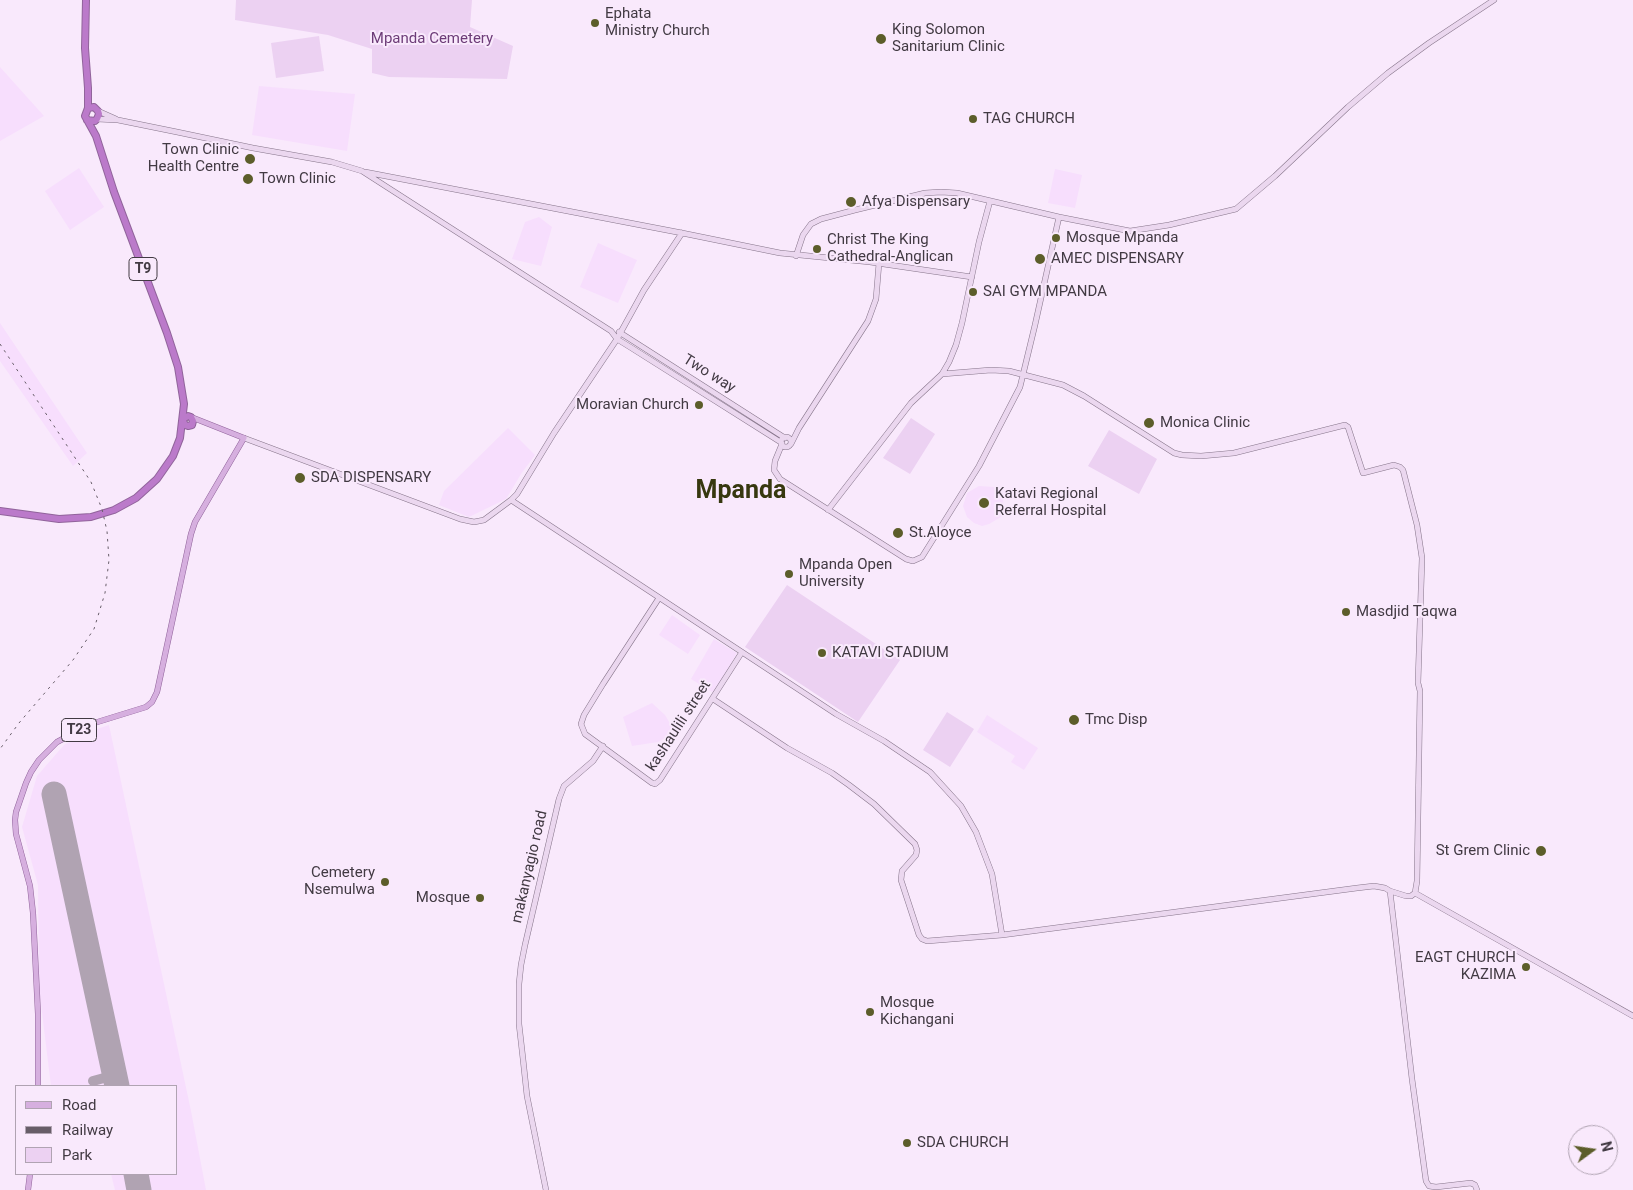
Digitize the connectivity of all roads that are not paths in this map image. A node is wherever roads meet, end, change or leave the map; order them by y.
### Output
1 (86, 0) edge
2 (1494, 0) edge
3 (88, 88) junction
4 (88, 108) junction
5 (97, 110) junction
6 (87, 120) junction
7 (97, 120) junction
8 (118, 120) junction
9 (96, 136) junction
10 (362, 171) junction
11 (990, 200) junction
12 (1059, 217) junction
13 (682, 233) junction
14 (796, 256) junction
15 (879, 263) junction
16 (972, 277) junction
17 (611, 331) junction
18 (620, 332) junction
19 (617, 339) junction
20 (949, 362) junction
21 (954, 373) junction
22 (942, 374) junction
23 (1023, 374) junction
24 (188, 421) junction
25 (799, 428) junction
26 (244, 438) junction
27 (772, 438) junction
28 (784, 441) junction
29 (790, 445) junction
30 (779, 451) junction
31 (775, 461) junction
32 (511, 500) junction
33 (828, 510) junction
34 (0, 511) edge
35 (659, 598) junction
36 (742, 652) junction
37 (713, 699) junction
38 (603, 746) junction
39 (1390, 891) junction
40 (1415, 893) junction
41 (1002, 935) junction
42 (1633, 1016) edge
43 (38, 1085) edge
44 (30, 1175) edge
45 (28, 1190) edge
46 (546, 1190) edge
47 (1477, 1190) edge

1 - 3 highway, T9
2 - 12 street
3 - 4 highway, T9
3 - 5 highway, T9
4 - 5 highway
4 - 6 highway, T9
5 - 7 highway, T9
5 - 8 street
6 - 7 highway
6 - 9 highway, T9
7 - 8 street
7 - 9 highway, T9
8 - 10 street
9 - 24 highway, T9
10 - 13 street
10 - 17 street
11 - 12 street
11 - 14 street
11 - 16 street
12 - 23 street
13 - 14 street
13 - 18 street
14 - 15 street
15 - 16 street
15 - 25 street
16 - 20 street
17 - 18 street
17 - 19 street
18 - 19 street
18 - 28 street, Two way
19 - 27 street
19 - 32 street
20 - 21 street
20 - 22 street
21 - 22 street
21 - 23 street
22 - 33 street
23 - 33 street
23 - 40 street
24 - 26 main road
24 - 34 highway
25 - 28 street
25 - 29 street
26 - 32 street
26 - 43 main road, T23
27 - 28 street
27 - 30 street
28 - 29 street
28 - 29 street
28 - 30 street
29 - 31 street
30 - 31 street
31 - 33 street
32 - 35 street
35 - 36 street
35 - 38 street
36 - 37 street, kashaulili street
36 - 41 street
37 - 38 street, kashaulili street
37 - 41 street
38 - 46 street, makanyagio road
39 - 40 street
39 - 41 street
39 - 47 street
40 - 42 street
44 - 45 main road

